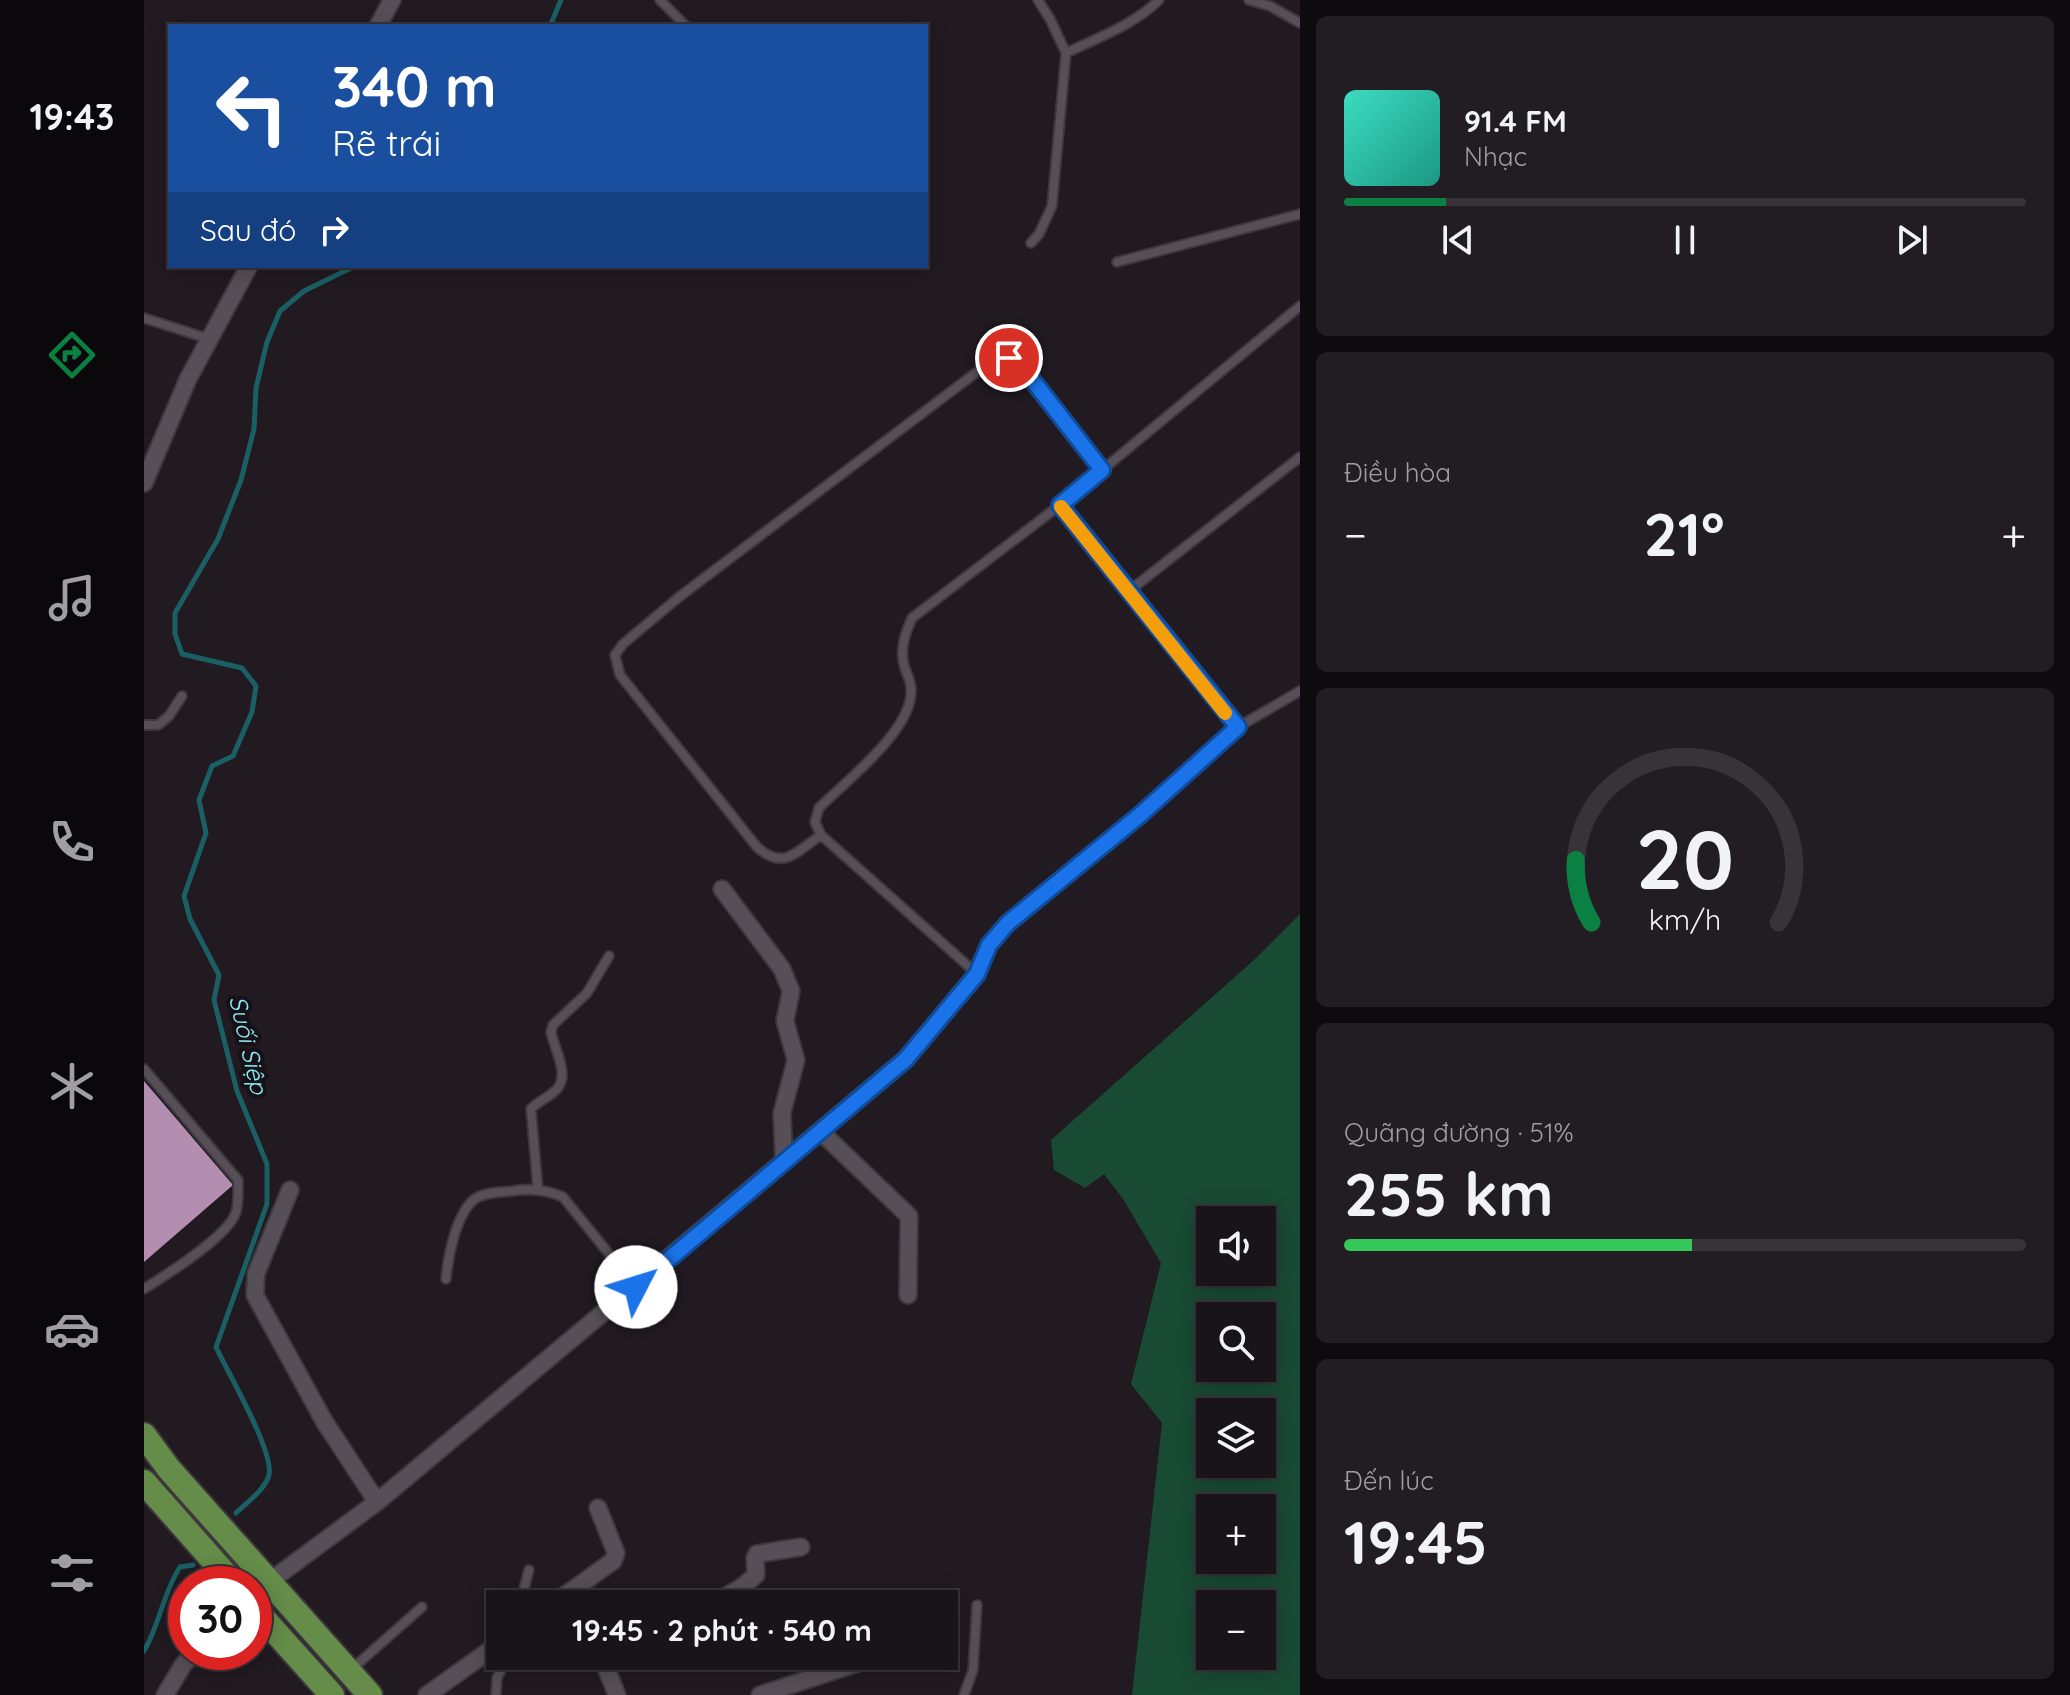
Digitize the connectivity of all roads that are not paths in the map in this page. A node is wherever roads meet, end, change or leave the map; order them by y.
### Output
1 (392, 0) edge
2 (660, 0) edge
3 (1038, 0) edge
4 (1159, 0) edge
5 (1249, 0) edge
6 (1300, 23) edge
7 (379, 24) edge
8 (684, 24) edge
9 (1066, 53) junction
10 (1300, 214) edge
11 (1031, 243) dead end
12 (1117, 262) dead end
13 (248, 268) edge
14 (1300, 306) edge
15 (144, 318) edge
16 (210, 339) junction
17 (1300, 457) edge
18 (149, 459) edge
19 (1102, 470) junction
20 (144, 483) edge
21 (1060, 505) junction
22 (1129, 591) junction
23 (1300, 691) edge
24 (182, 696) dead end
25 (144, 725) edge
26 (1238, 727) junction
27 (821, 835) junction
28 (722, 889) dead end
29 (609, 956) dead end
30 (980, 966) junction
31 (144, 1069) edge
32 (820, 1131) junction
33 (784, 1162) junction
34 (290, 1190) dead end
35 (538, 1190) junction
36 (446, 1279) dead end
37 (636, 1287) junction
38 (144, 1289) edge
39 (908, 1295) dead end
40 (144, 1435) edge
41 (145, 1486) edge
42 (377, 1502) junction
43 (598, 1508) dead end
44 (801, 1547) dead end
45 (218, 1566) edge
46 (246, 1566) edge
47 (529, 1570) dead end
48 (272, 1579) edge
49 (524, 1590) edge
50 (577, 1590) edge
51 (736, 1590) edge
52 (272, 1598) edge
53 (977, 1605) dead end
54 (422, 1607) dead end
55 (272, 1628) edge
56 (486, 1653) edge
57 (180, 1670) edge
58 (501, 1670) edge
59 (608, 1670) edge
60 (836, 1670) edge
61 (349, 1672) junction
62 (165, 1695) edge
63 (332, 1695) edge
64 (370, 1695) edge
65 (427, 1695) edge
66 (496, 1695) edge
67 (617, 1695) edge
68 (760, 1695) edge
69 (964, 1695) edge

1 - 7 street
2 - 8 lane
3 - 9 lane
4 - 9 lane
5 - 6 lane
9 - 11 lane
10 - 12 lane
13 - 16 street
14 - 19 lane
15 - 16 lane
16 - 18 street
17 - 22 lane
18 - 20 street
19 - 21 lane
19 - 27 lane
21 - 22 lane
21 - 27 lane
22 - 26 lane
23 - 26 lane
24 - 25 lane
26 - 30 lane
27 - 30 lane
28 - 33 street
29 - 35 lane
30 - 32 street
31 - 38 lane
32 - 33 street
32 - 39 street
33 - 37 street
34 - 42 street
35 - 36 lane
35 - 37 lane
37 - 42 street
40 - 46 main road
41 - 45 main road
42 - 48 street
43 - 50 street
44 - 51 street
47 - 49 lane
52 - 61 main road
53 - 69 lane
54 - 61 lane
55 - 63 main road
56 - 65 street
57 - 62 street
58 - 66 lane
59 - 67 street
60 - 68 street
61 - 64 main road

